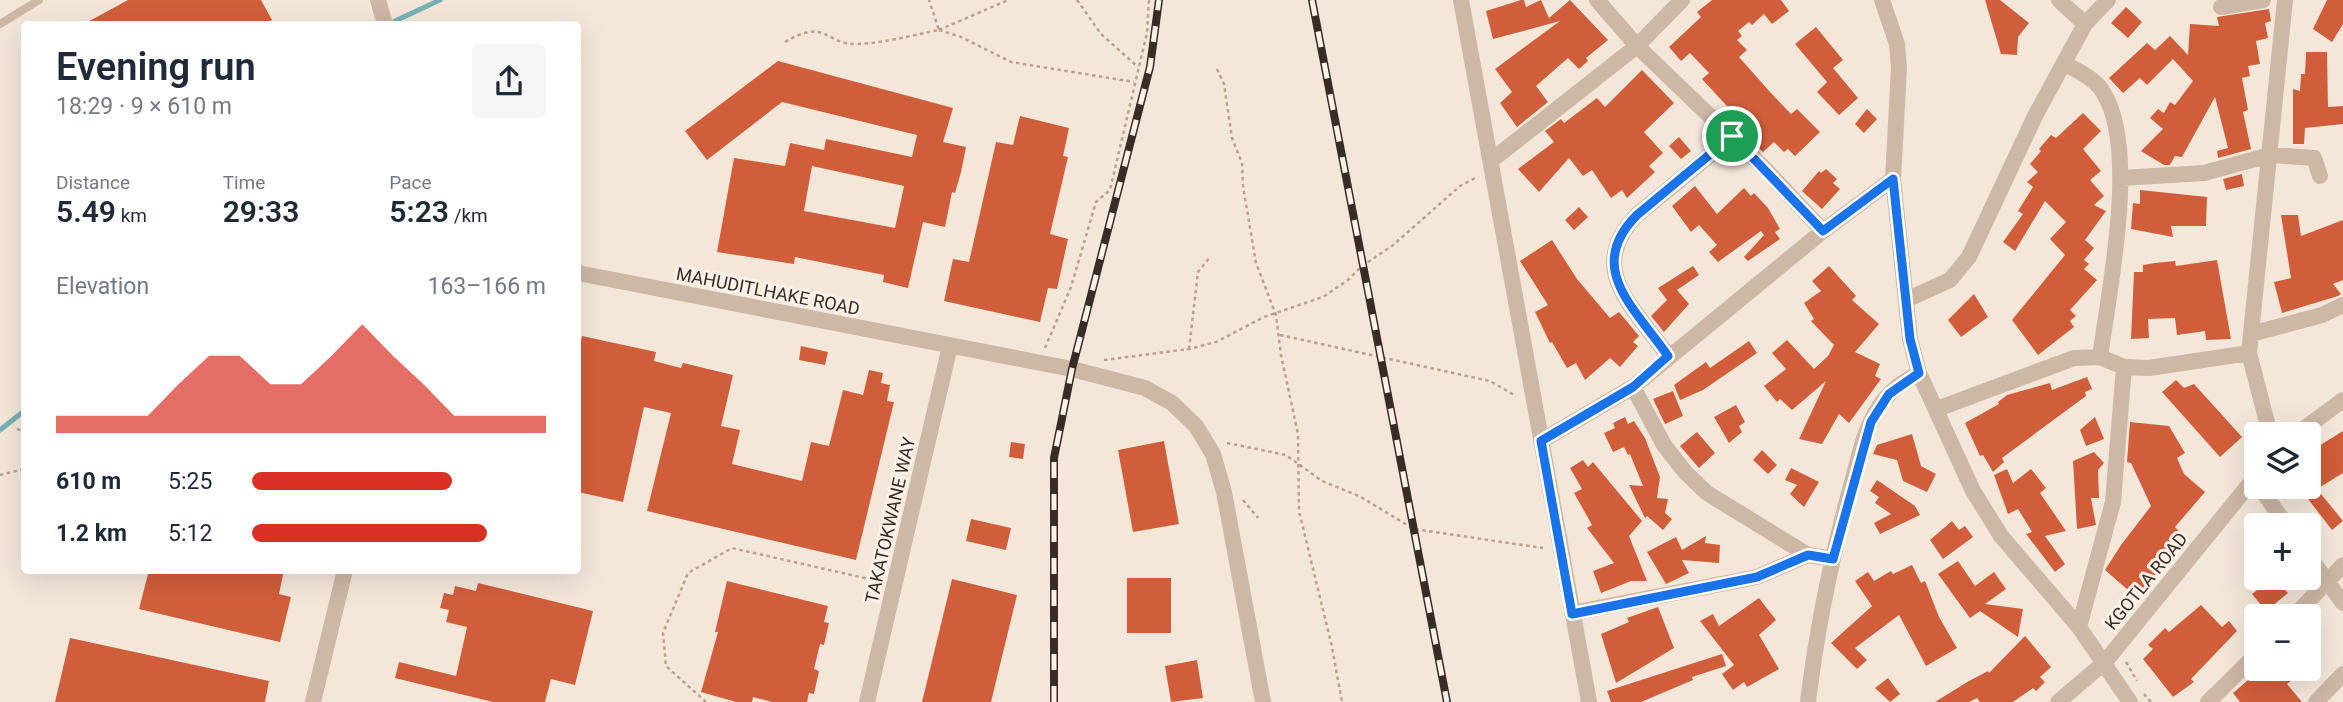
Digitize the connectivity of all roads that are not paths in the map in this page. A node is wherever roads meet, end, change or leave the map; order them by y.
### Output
1 (39, 0) edge
2 (1461, 0) edge
3 (1597, 0) edge
4 (1682, 0) edge
5 (1882, 0) edge
6 (2059, 0) edge
7 (2108, 0) edge
8 (2263, 0) edge
9 (2285, 0) edge
10 (379, 4) edge
11 (2221, 8) dead end
12 (384, 21) edge
13 (0, 24) edge
14 (2085, 24) junction
15 (1637, 46) junction
16 (2064, 63) junction
17 (1732, 136) junction
18 (2270, 155) junction
19 (1489, 166) junction
20 (2320, 176) dead end
21 (2121, 178) junction
22 (1893, 179) junction
23 (1823, 231) junction
24 (581, 274) edge
25 (1906, 300) junction
26 (2343, 305) edge
27 (2251, 334) junction
28 (950, 346) junction
29 (2249, 353) junction
30 (1668, 356) junction
31 (2100, 357) junction
32 (2124, 367) junction
33 (1919, 373) junction
34 (1633, 387) junction
35 (2343, 400) edge
36 (1937, 409) junction
37 (2267, 422) edge
38 (2313, 422) edge
39 (1541, 441) junction
40 (2244, 495) edge
41 (1808, 555) junction
42 (1833, 559) junction
43 (2343, 565) edge
44 (2321, 573) edge
45 (344, 574) edge
46 (2328, 582) junction
47 (2343, 603) edge
48 (2306, 604) edge
49 (1572, 614) junction
50 (2079, 628) junction
51 (2105, 662) junction
52 (2244, 667) edge
53 (2343, 674) edge
54 (313, 702) edge
55 (867, 702) edge
56 (1263, 702) edge
57 (1589, 702) edge
58 (1808, 702) edge
59 (2058, 702) edge
60 (2130, 702) edge
61 (2208, 702) edge
62 (2316, 702) edge

1 - 13 lane
2 - 19 street
3 - 15 street
4 - 15 street
5 - 22 street
6 - 14 street
7 - 14 street
8 - 11 street
9 - 18 street
10 - 12 street
14 - 16 street
15 - 17 street
15 - 19 street
16 - 21 street
16 - 25 street
17 - 23 street
17 - 30 street
18 - 20 street
18 - 21 street
18 - 27 street
19 - 39 street
21 - 31 street
22 - 23 street
22 - 25 street
23 - 30 street
24 - 28 street, MAHUDITLHAKE ROAD
25 - 33 street
26 - 27 street
27 - 29 street
28 - 55 street, TAKATOKWANE WAY
28 - 56 street, MAHUDITLHAKE ROAD
29 - 32 street
29 - 37 street
30 - 34 street
31 - 32 street
31 - 36 street
32 - 50 street
33 - 36 street
33 - 42 street
34 - 39 street
34 - 41 street
35 - 38 street
36 - 50 street
39 - 49 street
40 - 51 street, KGOTLA ROAD
41 - 42 street
41 - 49 street
42 - 58 street
43 - 46 street
44 - 46 street
45 - 54 street
46 - 47 street
46 - 48 street
49 - 57 street
50 - 51 street
51 - 59 street, KGOTLA ROAD
51 - 60 street
52 - 61 street
53 - 62 street

